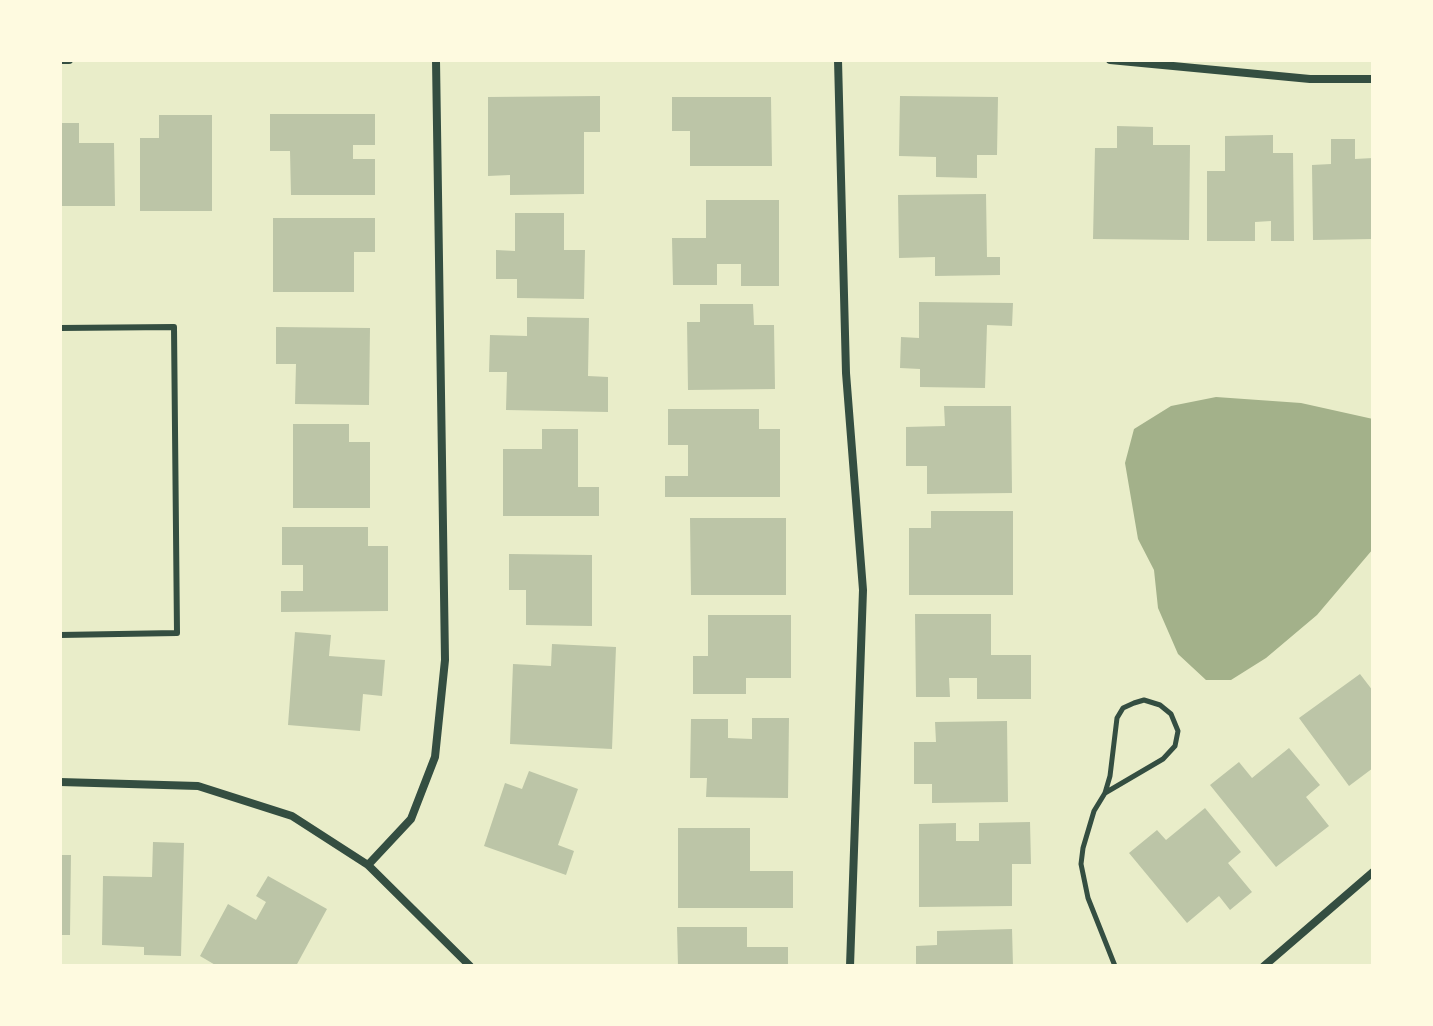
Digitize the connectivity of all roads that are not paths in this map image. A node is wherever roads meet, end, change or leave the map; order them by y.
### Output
1 (60, 60) edge
2 (69, 60) edge
3 (436, 60) edge
4 (838, 60) edge
5 (1110, 60) edge
6 (1373, 79) edge
7 (60, 328) edge
8 (60, 635) edge
9 (60, 782) edge
10 (368, 865) junction
11 (1373, 872) edge
12 (470, 966) edge
13 (850, 966) edge
14 (1264, 966) edge

1 - 2 street
3 - 10 street
4 - 13 street
5 - 6 street
7 - 8 lane
9 - 10 street
10 - 12 street
11 - 14 street

